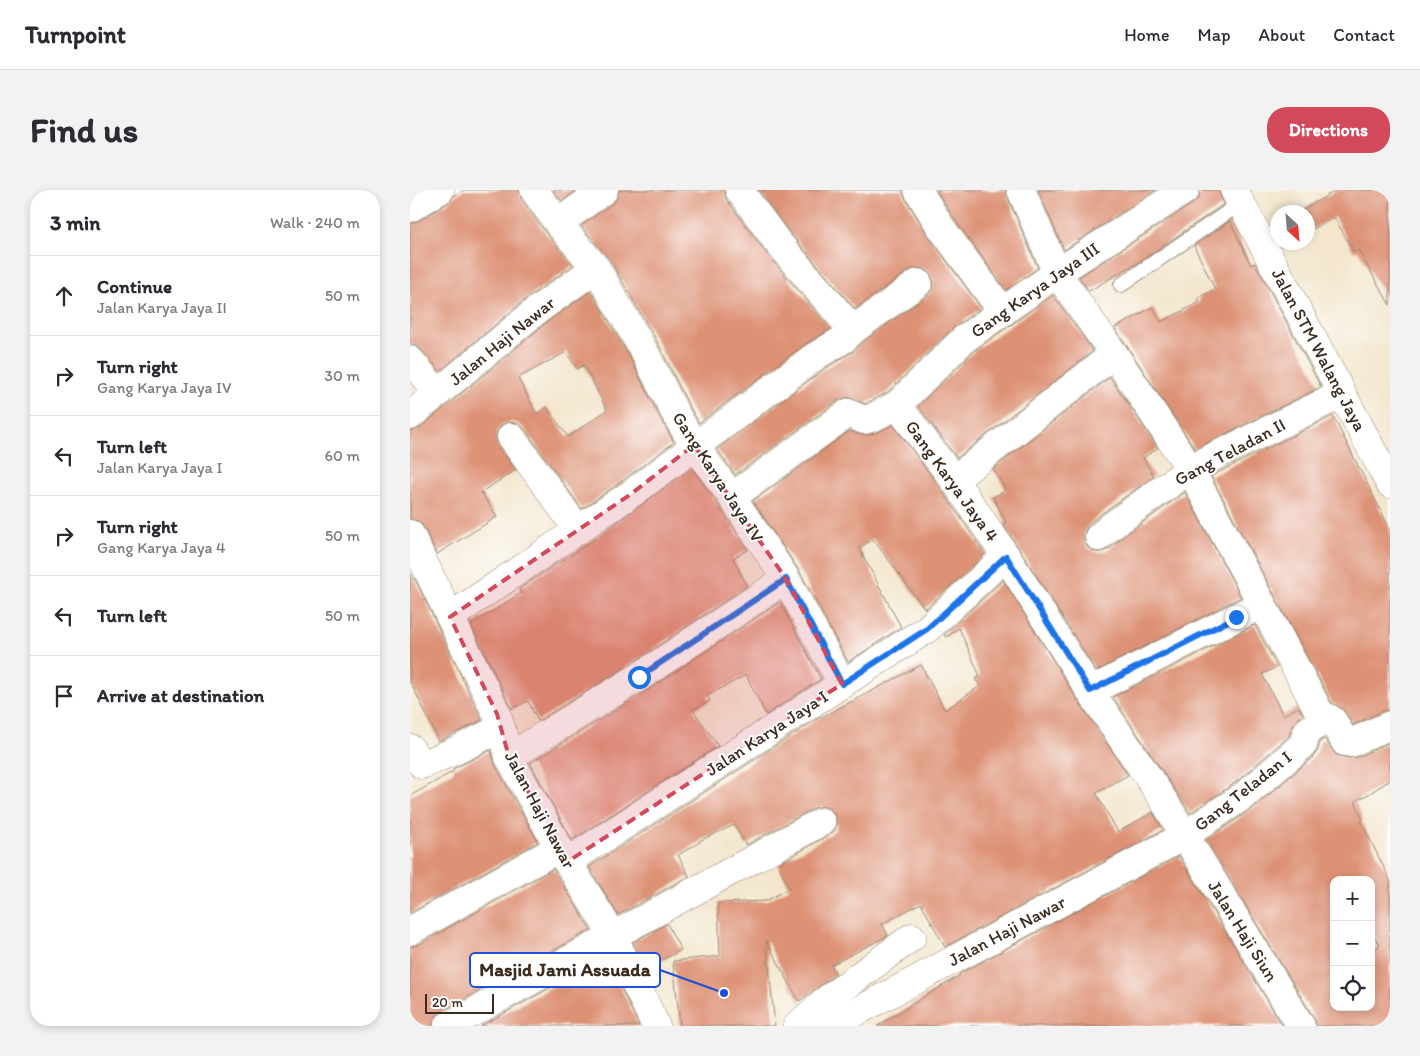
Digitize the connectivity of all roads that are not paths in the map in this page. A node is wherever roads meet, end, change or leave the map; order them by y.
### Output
1 (440, 190) edge
2 (534, 190) edge
3 (604, 190) edge
4 (739, 190) edge
5 (918, 190) edge
6 (1021, 190) edge
7 (1185, 190) edge
8 (1238, 197) edge
9 (410, 208) edge
10 (558, 223) junction
11 (596, 268) junction
12 (1057, 273) junction
13 (918, 283) dead end
14 (1122, 285) dead end
15 (1003, 312) junction
16 (853, 330) junction
17 (1114, 354) junction
18 (410, 360) edge
19 (438, 393) junction
20 (1342, 394) junction
21 (897, 405) junction
22 (410, 416) edge
23 (511, 437) dead end
24 (694, 445) junction
25 (1190, 469) junction
26 (954, 480) junction
27 (1390, 484) edge
28 (732, 497) junction
29 (578, 530) junction
30 (410, 534) edge
31 (1099, 537) dead end
32 (1006, 556) junction
33 (786, 579) junction
34 (1262, 604) junction
35 (450, 617) junction
36 (842, 684) junction
37 (1090, 691) junction
38 (1324, 721) junction
39 (1390, 725) edge
40 (501, 728) junction
41 (509, 757) junction
42 (414, 762) edge
43 (821, 822) dead end
44 (1184, 836) junction
45 (563, 855) junction
46 (410, 932) edge
47 (613, 936) junction
48 (912, 937) dead end
49 (448, 1026) edge
50 (656, 1026) edge
51 (798, 1026) edge
52 (830, 1026) edge
53 (1301, 1026) edge

1 - 9 street
2 - 10 street, Gang Karya Jaya IV
3 - 10 street
4 - 16 street
5 - 15 street
6 - 12 street
7 - 12 street, Gang Karya Jaya III
8 - 14 lane
8 - 20 street, Jalan STM Walang Jaya
10 - 11 street, Gang Karya Jaya IV
11 - 19 street, Jalan Haji Nawar
11 - 24 street, Gang Karya Jaya IV
12 - 15 street, Gang Karya Jaya III
12 - 17 street
13 - 16 street
15 - 21 street, Gang Karya Jaya III
16 - 24 street
17 - 25 street
17 - 26 street
18 - 19 street
19 - 22 street, Jalan Haji Nawar
20 - 25 street, Gang Teladan II
20 - 27 street, Jalan STM Walang Jaya
21 - 26 street, Gang Karya Jaya 4
21 - 28 street, Gang Karya Jaya III
23 - 29 street
24 - 28 street, Gang Karya Jaya IV
24 - 29 street
25 - 31 street, Gang Teladan II
25 - 34 street
26 - 32 street, Gang Karya Jaya 4
28 - 33 street, Gang Karya Jaya IV
29 - 35 street
30 - 35 street, Jalan Haji Nawar
32 - 36 street, Jalan Karya Jaya I
32 - 37 street, Gang Karya Jaya 4
33 - 36 street, Gang Karya Jaya IV
33 - 41 street
34 - 37 street
34 - 38 street
35 - 40 street, Jalan Haji Nawar
36 - 45 street, Jalan Karya Jaya I
37 - 44 street, Gang Karya Jaya 4
38 - 39 street
38 - 44 street, Gang Teladan I
40 - 41 street, Jalan Haji Nawar
40 - 42 street
41 - 45 street, Jalan Haji Nawar
43 - 47 street
44 - 52 street, Jalan Haji Nawar
44 - 53 street, Jalan Haji Siun
45 - 46 street, Jalan Karya Jaya I
45 - 47 street, Jalan Haji Nawar
47 - 49 street
47 - 50 street, Jalan Haji Nawar
48 - 51 street

